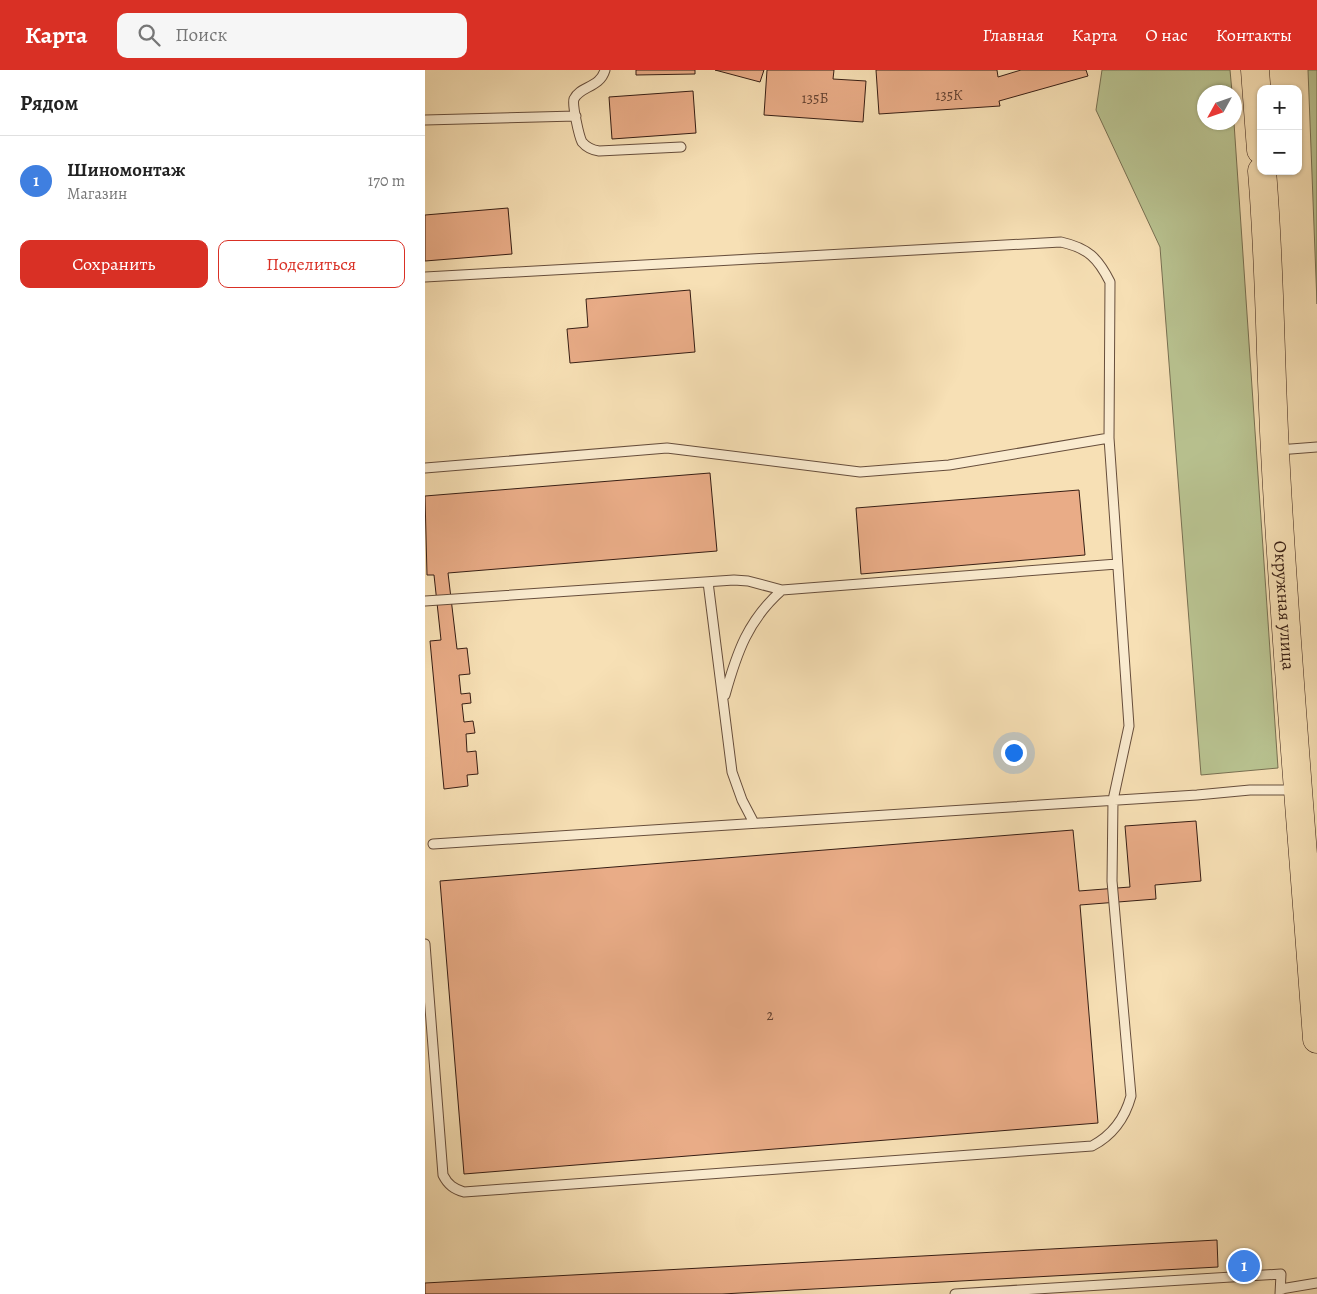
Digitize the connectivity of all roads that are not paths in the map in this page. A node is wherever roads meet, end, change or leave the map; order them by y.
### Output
1 (605, 70) edge
2 (1255, 70) edge
3 (575, 116) junction
4 (425, 120) edge
5 (1260, 130) edge
6 (681, 147) dead end
7 (1262, 175) edge
8 (425, 277) edge
9 (1109, 438) junction
10 (1317, 448) edge
11 (1275, 450) junction
12 (425, 468) edge
13 (1117, 564) junction
14 (708, 582) junction
15 (782, 590) junction
16 (425, 601) edge
17 (723, 699) junction
18 (1298, 790) junction
19 (1113, 800) junction
20 (754, 823) junction
21 (433, 844) dead end
22 (425, 944) edge
23 (1317, 1039) edge
24 (1317, 1283) edge
25 (1281, 1292) edge
26 (955, 1294) edge

1 - 3 lane
2 - 5 main road
3 - 4 lane
3 - 6 lane
7 - 11 main road, Окружная улица
8 - 9 lane
9 - 12 lane
9 - 13 lane
10 - 11 lane
11 - 18 main road, Окружная улица
13 - 15 lane
13 - 19 lane
14 - 15 lane
14 - 16 lane
14 - 17 lane
15 - 17 lane
17 - 20 lane
18 - 19 lane
18 - 23 main road, Окружная улица
19 - 20 lane
19 - 22 lane
20 - 21 lane
24 - 25 lane
25 - 26 lane

